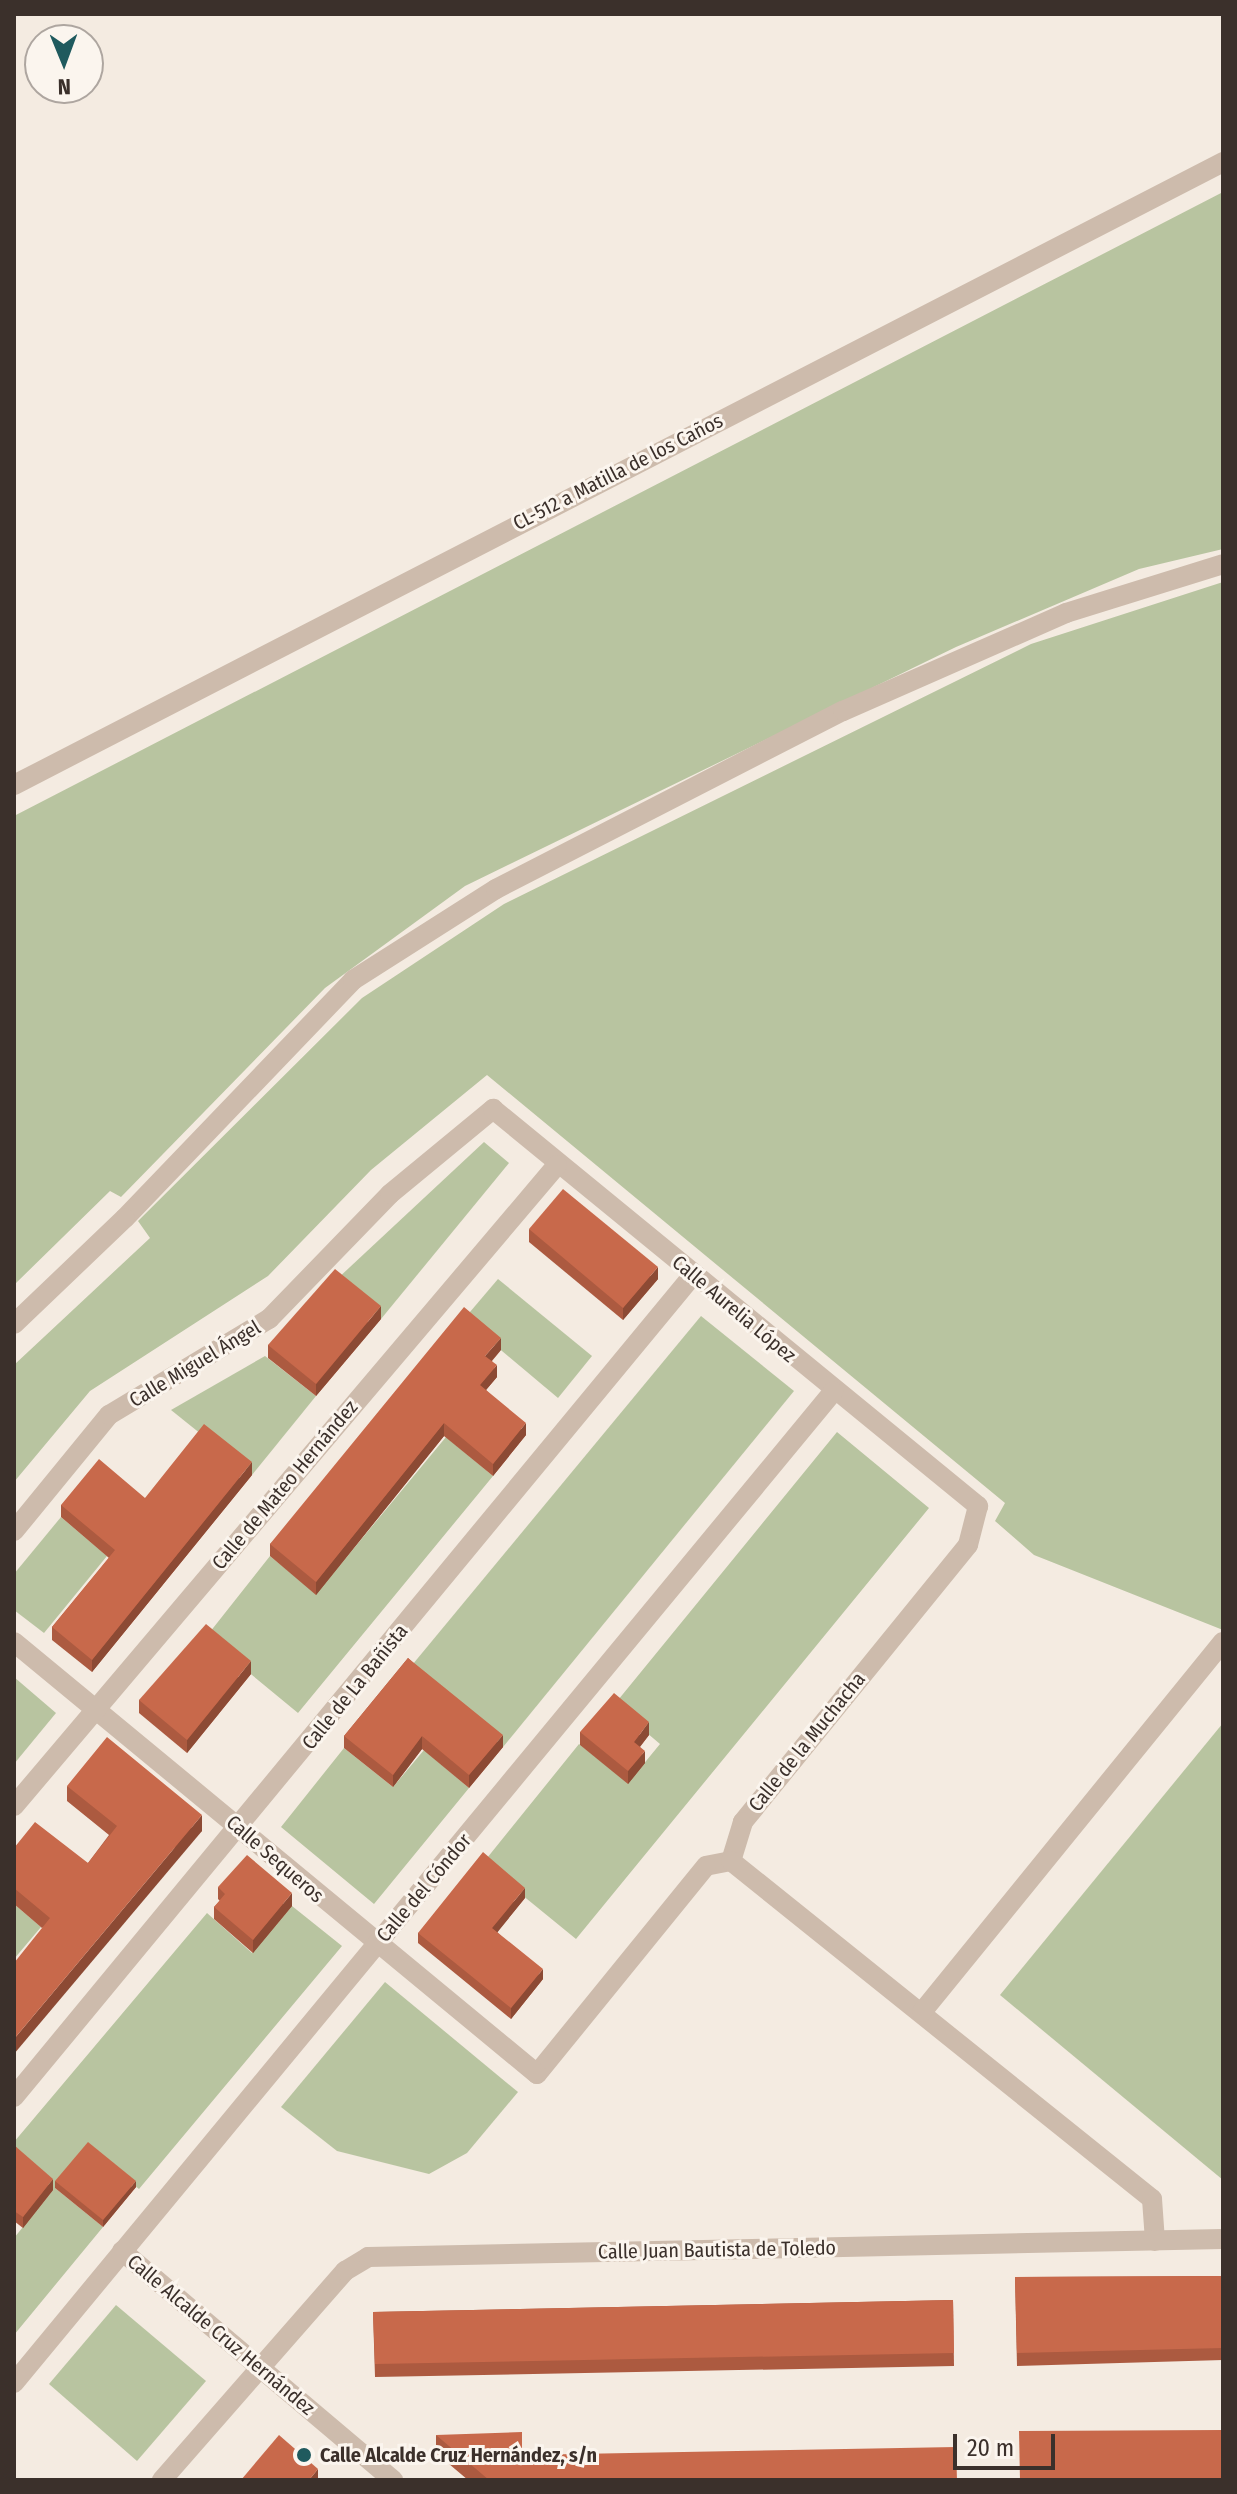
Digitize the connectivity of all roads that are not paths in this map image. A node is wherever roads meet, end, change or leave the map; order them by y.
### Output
1 (1223, 162) edge
2 (1223, 564) edge
3 (14, 785) edge
4 (493, 1109) joint
5 (557, 1165) junction
6 (693, 1275) junction
7 (14, 1324) edge
8 (833, 1392) junction
9 (978, 1506) joint
10 (14, 1531) edge
11 (14, 1642) edge
12 (1223, 1642) edge
13 (94, 1709) junction
14 (14, 1806) edge
15 (239, 1829) junction
16 (731, 1861) junction
17 (375, 1945) junction
18 (922, 2012) junction
19 (14, 2097) edge
20 (1223, 2239) edge
21 (1155, 2241) junction
22 (122, 2251) junction
23 (259, 2368) junction
24 (14, 2383) edge
25 (162, 2480) edge
26 (393, 2480) edge

1 - 3 street, CL-512 a Matilla de los Caños
2 - 7 street
4 - 5 street, Calle Aurelia López
4 - 10 street, Calle Miguel Ángel
5 - 6 street, Calle Aurelia López
5 - 13 street, Calle de Mateo Hernández
6 - 8 street, Calle Aurelia López
6 - 15 street, Calle de La Bañista
8 - 9 street, Calle Aurelia López
8 - 17 street, Calle del Cóndor
9 - 16 street, Calle de la Muchacha
11 - 13 street, Calle Sequeros
12 - 18 street
13 - 14 street, Calle de Mateo Hernández
13 - 15 street, Calle Sequeros
15 - 17 street, Calle Sequeros
15 - 19 street, Calle de La Bañista
16 - 17 street, Calle Sequeros
16 - 18 street
17 - 22 street, Calle del Cóndor
18 - 21 street
20 - 21 street, Calle Juan Bautista de Toledo
21 - 23 street, Calle Juan Bautista de Toledo
22 - 23 street, Calle Alcalde Cruz Hernández
22 - 24 street, Calle del Cóndor
23 - 25 street, Calle Juan Bautista de Toledo
23 - 26 street, Calle Alcalde Cruz Hernández

